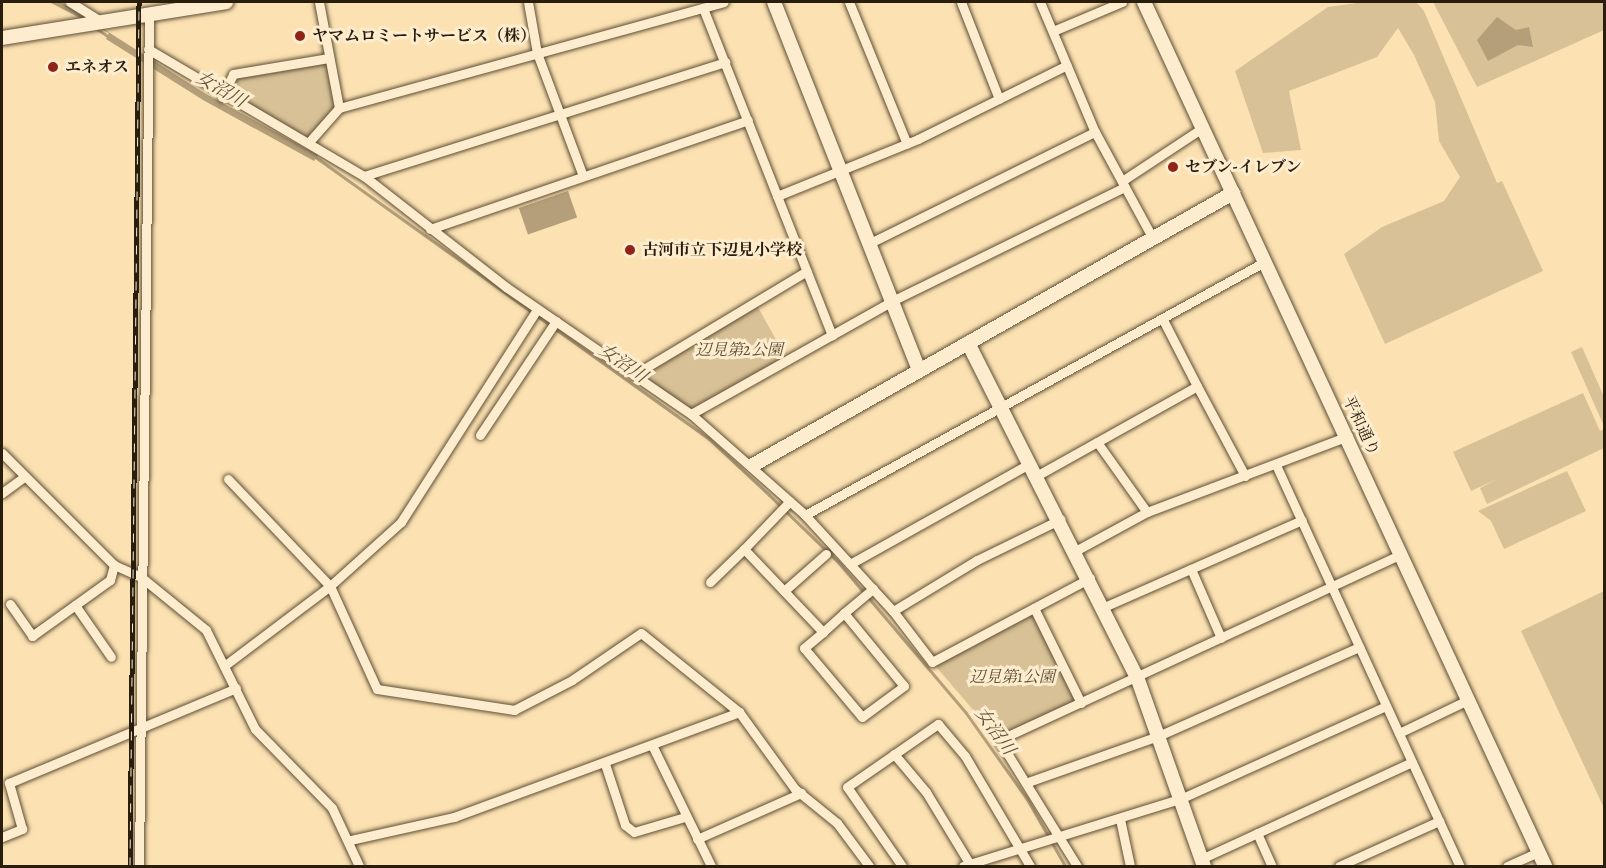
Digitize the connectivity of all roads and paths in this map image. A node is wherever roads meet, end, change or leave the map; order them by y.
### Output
1 (70, 2) edge
2 (226, 2) edge
3 (319, 2) edge
4 (528, 2) edge
5 (724, 2) edge
6 (774, 2) edge
7 (849, 2) edge
8 (961, 2) edge
9 (1040, 2) edge
10 (1122, 2) edge
11 (1144, 2) edge
12 (149, 8) edge
13 (703, 8) junction
14 (99, 22) junction
15 (1053, 31) junction
16 (2, 38) edge
17 (147, 52) junction
18 (537, 53) junction
19 (329, 58) junction
20 (725, 62) junction
21 (1067, 65) junction
22 (222, 97) junction
23 (999, 99) junction
24 (339, 108) junction
25 (560, 114) junction
26 (748, 120) junction
27 (1204, 127) junction
28 (1095, 132) junction
29 (309, 142) junction
30 (907, 144) junction
31 (842, 170) junction
32 (364, 176) junction
33 (583, 176) junction
34 (1124, 184) junction
35 (1233, 193) junction
36 (777, 196) junction
37 (430, 229) junction
38 (1153, 238) junction
39 (870, 243) junction
40 (1266, 261) junction
41 (807, 271) junction
42 (892, 301) junction
43 (537, 309) junction
44 (1162, 318) junction
45 (556, 321) junction
46 (832, 334) junction
47 (968, 344) junction
48 (919, 370) junction
49 (637, 373) junction
50 (493, 380) junction
51 (1197, 386) junction
52 (509, 390) junction
53 (1001, 406) junction
54 (691, 414) junction
55 (480, 435) dead end
56 (1348, 436) junction
57 (1097, 442) junction
58 (2, 453) edge
59 (1031, 463) junction
60 (753, 465) junction
61 (1276, 465) junction
62 (1038, 475) junction
63 (1245, 476) junction
64 (24, 477) junction
65 (228, 479) dead end
66 (2, 493) edge
67 (790, 501) junction
68 (1147, 512) junction
69 (805, 515) junction
70 (1061, 519) junction
71 (1302, 520) junction
72 (744, 549) junction
73 (1077, 550) junction
74 (826, 554) dead end
75 (1402, 554) junction
76 (850, 564) junction
77 (114, 565) junction
78 (1191, 569) junction
79 (141, 577) junction
80 (1090, 578) junction
81 (710, 582) dead end
82 (330, 586) junction
83 (1332, 586) junction
84 (873, 589) junction
85 (784, 591) junction
86 (10, 604) dead end
87 (75, 605) junction
88 (1104, 607) junction
89 (1034, 608) junction
90 (893, 611) junction
91 (844, 613) junction
92 (823, 632) junction
93 (1221, 638) junction
94 (1359, 647) junction
95 (111, 657) dead end
96 (224, 666) junction
97 (1137, 677) junction
98 (236, 688) junction
99 (1468, 700) junction
100 (1081, 703) junction
101 (1386, 706) junction
102 (739, 712) junction
103 (140, 728) junction
104 (1399, 733) junction
105 (1158, 736) junction
106 (652, 745) junction
107 (894, 754) junction
108 (1412, 762) junction
109 (605, 764) junction
110 (1028, 782) junction
111 (801, 793) junction
112 (1180, 799) junction
113 (685, 817) junction
114 (1120, 819) junction
115 (1439, 821) junction
116 (1257, 833) junction
117 (2, 837) edge
118 (697, 838) junction
119 (1061, 839) junction
120 (351, 840) junction
121 (1023, 849) junction
122 (1538, 852) junction
123 (1203, 863) edge
124 (968, 866) edge
125 (139, 867) edge
126 (359, 867) edge
127 (711, 867) edge
128 (869, 867) edge
129 (902, 867) edge
130 (1030, 867) edge
131 (1077, 867) edge
132 (1130, 867) edge
133 (1272, 867) edge
134 (1339, 867) edge
135 (1460, 867) edge
136 (1507, 867) edge
137 (1545, 867) edge

1 - 14 street
2 - 12 street
3 - 19 street
4 - 18 street
5 - 13 street
6 - 31 street
7 - 30 street
8 - 23 street
9 - 15 street
10 - 15 street
11 - 27 street, 平和通り
12 - 14 street
12 - 17 street
13 - 18 street
13 - 20 street
14 - 16 street
15 - 21 street
17 - 22 street
17 - 79 street
18 - 24 street
18 - 25 street
19 - 22 street
19 - 24 street
20 - 25 street
20 - 26 street
21 - 23 street
21 - 28 street
22 - 29 street
23 - 30 street
24 - 29 street
25 - 32 street
25 - 33 street
26 - 33 street
26 - 36 street
27 - 34 street
27 - 35 street, 平和通り
28 - 34 street
28 - 39 street
29 - 32 street
30 - 31 street
31 - 36 street
31 - 39 street
32 - 37 street
33 - 37 street
34 - 38 street
34 - 42 street
35 - 38 street
35 - 40 street, 平和通り
36 - 41 street
37 - 43 street
38 - 47 street
39 - 42 street
40 - 44 street
40 - 56 street, 平和通り
41 - 46 street
41 - 49 street
42 - 46 street
42 - 48 street
43 - 45 street
43 - 50 street
44 - 51 street
44 - 53 street
45 - 49 street
45 - 52 street
46 - 54 street
47 - 48 street
47 - 53 street
48 - 60 street
49 - 54 street
50 - 52 street
50 - 82 street
51 - 57 street
51 - 63 street
52 - 55 street
53 - 59 street
53 - 69 street
54 - 60 street
56 - 61 street
56 - 75 street, 平和通り
57 - 62 street
57 - 68 street
58 - 64 street
59 - 62 street
59 - 76 street
60 - 67 street
61 - 63 street
61 - 71 street
62 - 70 street
63 - 68 street
64 - 66 street
64 - 77 street
65 - 82 street
67 - 69 street
67 - 72 street
68 - 73 street
69 - 76 street
70 - 73 street
70 - 90 street
71 - 78 street
71 - 83 street
72 - 81 street
72 - 85 street
73 - 80 street
74 - 85 street
75 - 83 street
75 - 99 street, 平和通り
76 - 84 street
77 - 79 street
77 - 87 street
78 - 88 street
78 - 93 street
79 - 96 street
79 - 103 street
80 - 88 street
80 - 89 street
82 - 96 street
82 - 102 street
83 - 93 street
83 - 94 street
84 - 90 street
84 - 91 street
85 - 92 street
86 - 87 street
87 - 95 street
88 - 97 street
89 - 90 street
89 - 100 street
91 - 92 street
91 - 92 street
93 - 97 street
94 - 101 street
94 - 105 street
96 - 98 street
97 - 100 street
97 - 105 street
98 - 103 street
98 - 120 street
99 - 104 street
99 - 122 street, 平和通り
100 - 110 street
101 - 104 street
101 - 112 street
102 - 106 street
102 - 111 street
103 - 117 street
103 - 125 street
104 - 108 street
105 - 110 street
105 - 112 street
106 - 109 street
106 - 113 street
107 - 121 street
107 - 124 street
107 - 129 street
108 - 115 street
108 - 116 street
109 - 113 street
109 - 120 street
110 - 119 street
111 - 118 street
111 - 128 street
112 - 114 street
112 - 123 street
113 - 118 street
114 - 119 street
114 - 132 street
115 - 134 street
115 - 135 street
116 - 123 street
116 - 133 street
118 - 127 street
119 - 121 street
119 - 131 street
120 - 126 street
121 - 124 street
121 - 130 street
122 - 136 street
122 - 137 street, 平和通り

